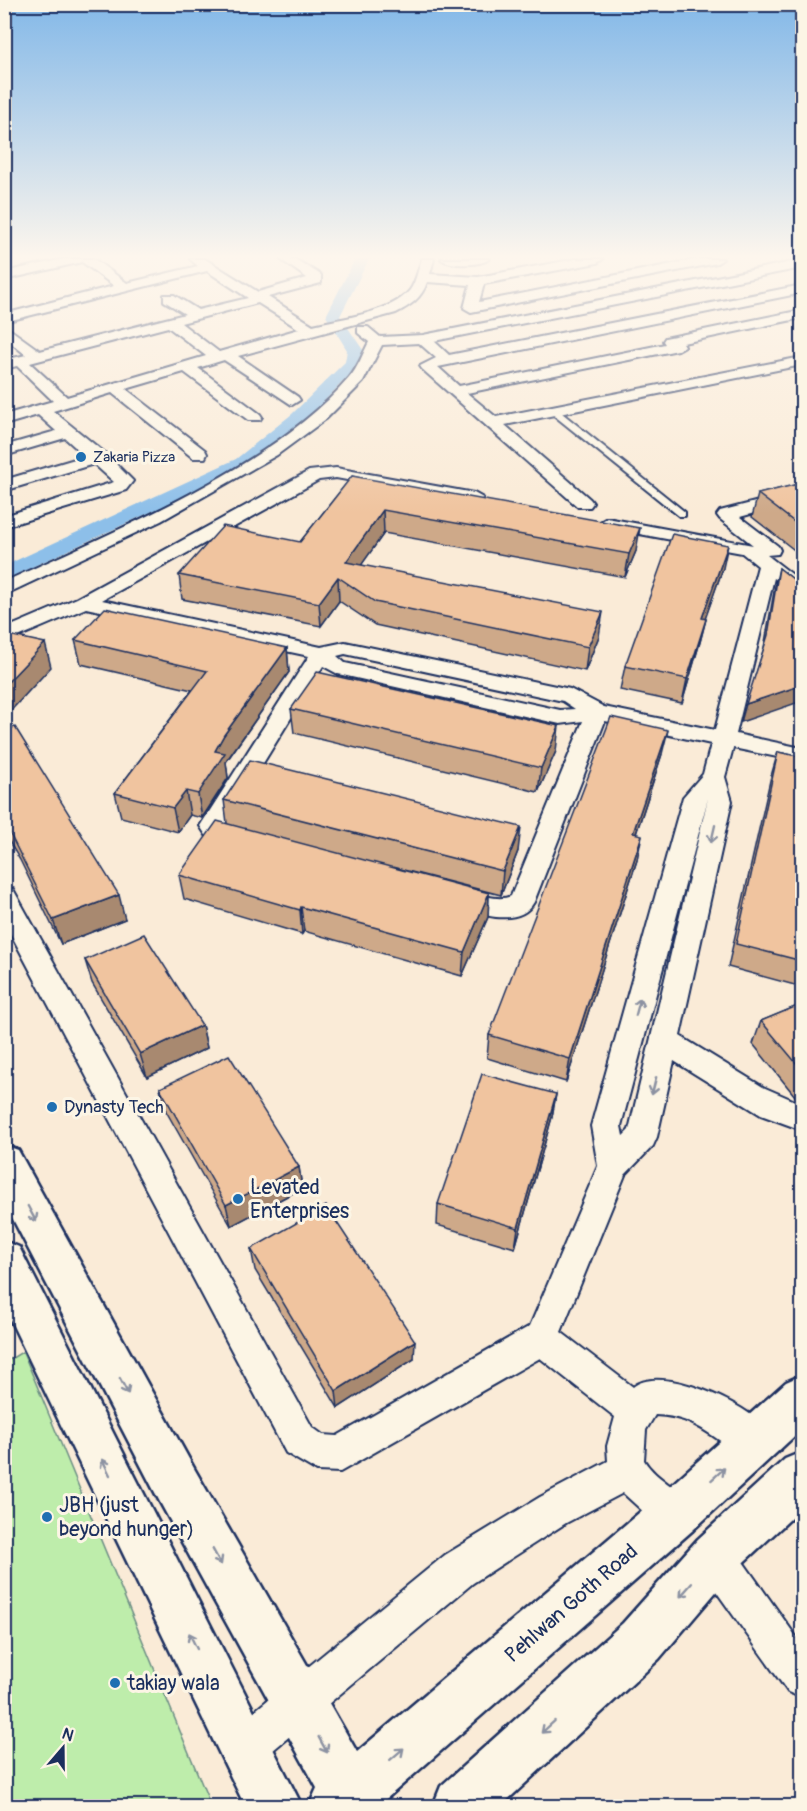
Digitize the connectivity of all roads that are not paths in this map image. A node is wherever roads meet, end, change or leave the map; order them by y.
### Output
1 (22, 344) edge
2 (89, 344) edge
3 (203, 344) edge
4 (264, 344) edge
5 (376, 344) edge
6 (428, 344) edge
7 (530, 344) edge
8 (675, 344) edge
9 (632, 355) junction
10 (221, 356) junction
11 (38, 357) junction
12 (446, 360) junction
13 (802, 360) edge
14 (20, 361) junction
15 (4, 365) edge
16 (187, 367) junction
17 (115, 387) junction
18 (674, 387) junction
19 (455, 391) junction
20 (292, 400) dead end
21 (65, 403) junction
22 (41, 410) junction
23 (554, 411) junction
24 (254, 417) dead end
25 (4, 420) edge
26 (492, 423) junction
27 (69, 432) junction
28 (4, 451) edge
29 (199, 454) dead end
30 (99, 457) junction
31 (4, 486) edge
32 (802, 495) edge
33 (489, 501) edge
34 (682, 514) dead end
35 (4, 522) edge
36 (768, 563) junction
37 (802, 574) edge
38 (4, 589) edge
39 (802, 591) edge
40 (84, 602) junction
41 (4, 637) edge
42 (321, 653) junction
43 (456, 672) junction
44 (445, 692) junction
45 (597, 713) junction
46 (722, 739) junction
47 (802, 755) edge
48 (714, 777) junction
49 (264, 846) edge
50 (436, 891) edge
51 (4, 896) edge
52 (665, 1041) junction
53 (802, 1117) edge
54 (4, 1162) edge
55 (613, 1166) junction
56 (4, 1261) edge
57 (542, 1338) junction
58 (802, 1398) edge
59 (635, 1411) junction
60 (754, 1442) junction
61 (627, 1471) junction
62 (802, 1476) edge
63 (676, 1513) junction
64 (715, 1556) junction
65 (802, 1678) edge
66 (298, 1700) junction
67 (245, 1746) junction
68 (344, 1801) edge
69 (274, 1806) edge
70 (461, 1806) edge

1 - 11 street
2 - 11 street
3 - 10 street
4 - 10 street
5 - 38 street
6 - 12 street
7 - 12 street
8 - 9 street
9 - 18 street
9 - 19 street
10 - 16 street
10 - 20 street
11 - 14 street
12 - 19 street
13 - 18 street
14 - 15 street
14 - 21 street
16 - 17 street
16 - 24 street
17 - 21 street
17 - 29 street
18 - 23 street
19 - 26 street
21 - 22 street
22 - 25 street
22 - 27 street
23 - 26 street
23 - 34 lane
26 - 36 street
27 - 28 street
27 - 30 street
30 - 31 street
30 - 35 street
32 - 37 street
33 - 40 street
36 - 39 street
36 - 46 street
40 - 41 street
40 - 42 street
42 - 43 street
42 - 44 street
42 - 49 street
43 - 44 street
43 - 45 street
44 - 45 street
45 - 46 street
45 - 50 street
46 - 47 street
46 - 48 street
48 -> 52 street
55 -> 48 street
51 - 57 street
52 - 53 street
52 -> 55 street
54 -> 66 street
55 - 57 street
67 -> 56 street
57 - 59 street
58 - 60 street, Pehlwan Goth Road
59 - 60 street
59 - 61 street
63 -> 60 street, Pehlwan Goth Road
61 - 63 street
61 - 66 street
62 - 64 street
68 -> 63 street, Pehlwan Goth Road
64 - 65 street
64 -> 70 street
66 - 67 street
66 -> 68 street
67 - 69 street

